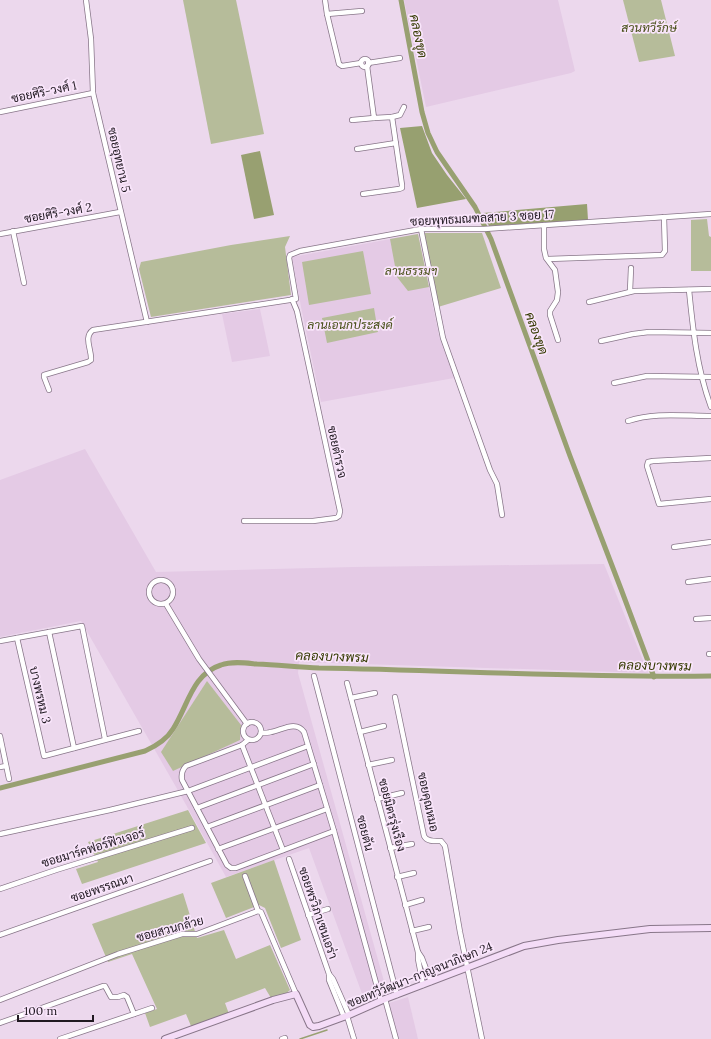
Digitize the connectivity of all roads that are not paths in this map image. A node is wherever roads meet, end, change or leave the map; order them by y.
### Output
1 (86, 0) edge
2 (324, 0) edge
3 (362, 10) dead end
4 (327, 14) junction
5 (400, 58) dead end
6 (368, 64) junction
7 (93, 93) junction
8 (404, 106) dead end
9 (0, 112) edge
10 (392, 117) junction
11 (374, 118) junction
12 (352, 120) dead end
13 (396, 143) junction
14 (357, 149) dead end
15 (363, 194) dead end
16 (120, 212) junction
17 (711, 214) edge
18 (664, 217) junction
19 (544, 225) junction
20 (421, 229) junction
21 (12, 231) junction
22 (0, 234) edge
23 (548, 259) junction
24 (631, 268) dead end
25 (24, 283) dead end
26 (711, 289) edge
27 (689, 290) junction
28 (630, 291) junction
29 (292, 299) junction
30 (589, 302) dead end
31 (147, 322) junction
32 (693, 333) junction
33 (711, 333) edge
34 (558, 340) dead end
35 (601, 341) dead end
36 (711, 377) edge
37 (701, 378) junction
38 (614, 383) dead end
39 (50, 390) dead end
40 (711, 407) edge
41 (711, 416) edge
42 (628, 421) dead end
43 (711, 458) edge
44 (711, 499) edge
45 (502, 515) dead end
46 (244, 521) dead end
47 (711, 542) edge
48 (674, 547) dead end
49 (711, 579) edge
50 (688, 582) dead end
51 (166, 604) junction
52 (711, 618) edge
53 (696, 619) dead end
54 (49, 632) junction
55 (17, 638) junction
56 (0, 641) edge
57 (314, 676) dead end
58 (347, 683) dead end
59 (375, 693) dead end
60 (395, 697) dead end
61 (351, 698) junction
62 (247, 724) junction
63 (384, 726) dead end
64 (139, 730) dead end
65 (360, 732) junction
66 (261, 733) junction
67 (0, 736) edge
68 (105, 739) junction
69 (248, 740) junction
70 (242, 745) junction
71 (308, 746) junction
72 (74, 748) junction
73 (392, 760) dead end
74 (314, 764) junction
75 (368, 765) junction
76 (6, 766) junction
77 (0, 767) edge
78 (251, 768) junction
79 (9, 779) dead end
80 (258, 785) junction
81 (320, 785) junction
82 (188, 791) junction
83 (402, 793) dead end
84 (377, 799) junction
85 (266, 805) junction
86 (197, 808) junction
87 (327, 809) junction
88 (207, 827) junction
89 (192, 828) dead end
90 (275, 828) junction
91 (334, 831) junction
92 (0, 834) edge
93 (412, 844) dead end
94 (218, 848) junction
95 (390, 848) junction
96 (284, 850) junction
97 (289, 859) dead end
98 (210, 861) dead end
99 (414, 873) dead end
100 (245, 876) dead end
101 (398, 877) junction
102 (0, 889) edge
103 (422, 900) dead end
104 (405, 905) junction
105 (328, 909) dead end
106 (258, 911) junction
107 (308, 915) junction
108 (429, 927) dead end
109 (711, 928) edge
110 (412, 931) junction
111 (0, 934) edge
112 (418, 952) junction
113 (467, 967) junction
114 (431, 982) junction
115 (423, 985) junction
116 (296, 994) junction
117 (397, 995) junction
118 (0, 1000) edge
119 (383, 1000) junction
120 (152, 1008) dead end
121 (134, 1014) junction
122 (346, 1016) junction
123 (0, 1023) edge
124 (60, 1039) edge
125 (165, 1039) edge
126 (354, 1039) edge
127 (396, 1039) edge
128 (482, 1039) edge

1 - 7 street, ซอยอุทยาน 5
2 - 4 street
3 - 4 street
4 - 6 street
5 - 6 street
6 - 11 street
7 - 9 street, ซอยศิริ-วงศ์ 1
7 - 16 street, ซอยอุทยาน 5
8 - 10 street
10 - 11 street
10 - 13 street
11 - 12 street
13 - 14 street
13 - 15 street
16 - 21 street, ซอยศิริ-วงศ์ 2
16 - 31 street, ซอยอุทยาน 5
17 - 18 street, ซอยพุทธมณฑลสาย 3 ซอย 17
18 - 19 street, ซอยพุทธมณฑลสาย 3 ซอย 17
18 - 23 street
19 - 20 street, ซอยพุทธมณฑลสาย 3 ซอย 17
19 - 23 street
20 - 29 street, ซอยพุทธมณฑลสาย 3 ซอย 17
20 - 45 street
21 - 22 street, ซอยศิริ-วงศ์ 2
21 - 25 street
23 - 34 street
24 - 28 street
26 - 27 street
27 - 28 street
27 - 32 street
28 - 30 street
29 - 31 street
29 - 46 street, ซอยตำรวจ
31 - 39 street
32 - 33 street
32 - 35 street
32 - 37 street
36 - 37 street
37 - 38 street
37 - 40 street
41 - 42 street
43 - 44 street
47 - 48 street
49 - 50 street
51 - 51 street
51 - 62 street
52 - 53 street
54 - 55 street
54 - 68 street
54 - 72 street
55 - 56 street
55 - 72 street, บางพรหม 3
57 - 117 street, ซอยตัน
58 - 61 street, ซอยมิตรรุ่งเรือง
59 - 61 street
60 - 113 street, ซอยคุณหมอ
61 - 65 street, ซอยมิตรรุ่งเรือง
62 - 66 street
62 - 69 street
63 - 65 street
64 - 68 street
65 - 75 street, ซอยมิตรรุ่งเรือง
66 - 69 street
66 - 71 street
67 - 76 street
68 - 72 street
69 - 70 street
70 - 78 street
70 - 82 street
71 - 74 street
71 - 78 street
73 - 75 street
74 - 80 street
74 - 81 street
75 - 84 street, ซอยมิตรรุ่งเรือง
76 - 77 street
76 - 79 street
78 - 80 street
78 - 82 street
80 - 85 street
80 - 86 street
81 - 85 street
81 - 87 street
82 - 86 street
82 - 92 street
83 - 84 street
84 - 95 street, ซอยมิตรรุ่งเรือง
85 - 88 street
85 - 90 street
86 - 88 street
87 - 90 street
87 - 91 street
88 - 94 street
89 - 102 street, ซอยมาร์คฟอร์ฟิวเจอร์
90 - 94 street
90 - 96 street
91 - 96 street
91 - 119 street
93 - 95 street
94 - 96 street
95 - 101 street, ซอยมิตรรุ่งเรือง
97 - 107 street, ซอยพรวิภาเซนเอร่า
98 - 111 street, ซอยพรรณนา
99 - 101 street
100 - 106 street
101 - 104 street, ซอยมิตรรุ่งเรือง
103 - 104 street
104 - 110 street, ซอยมิตรรุ่งเรือง
105 - 107 street
106 - 116 street
106 - 118 street, ซอยสวนกล้วย
107 - 122 street, ซอยพรวิภาเซนเอร่า
108 - 110 street
109 - 113 street, ซอยทวีวัฒนา-กาญจนาภิเษก 24
110 - 112 street, ซอยมิตรรุ่งเรือง
112 - 114 street, ซอยมิตรรุ่งเรือง
112 - 115 street, ซอยมิตรรุ่งเรือง
113 - 114 street, ซอยทวีวัฒนา-กาญจนาภิเษก 24
113 - 128 street
114 - 115 street, ซอยทวีวัฒนา-กาญจนาภิเษก 24
115 - 117 street, ซอยทวีวัฒนา-กาญจนาภิเษก 24
116 - 122 street, ซอยทวีวัฒนา-กาญจนาภิเษก 24
116 - 125 street
117 - 119 street, ซอยทวีวัฒนา-กาญจนาภิเษก 24
119 - 122 street, ซอยทวีวัฒนา-กาญจนาภิเษก 24
119 - 127 street
120 - 121 street
121 - 123 street
121 - 124 street
122 - 126 street, ซอยพรวิภาเซนเอร่า

